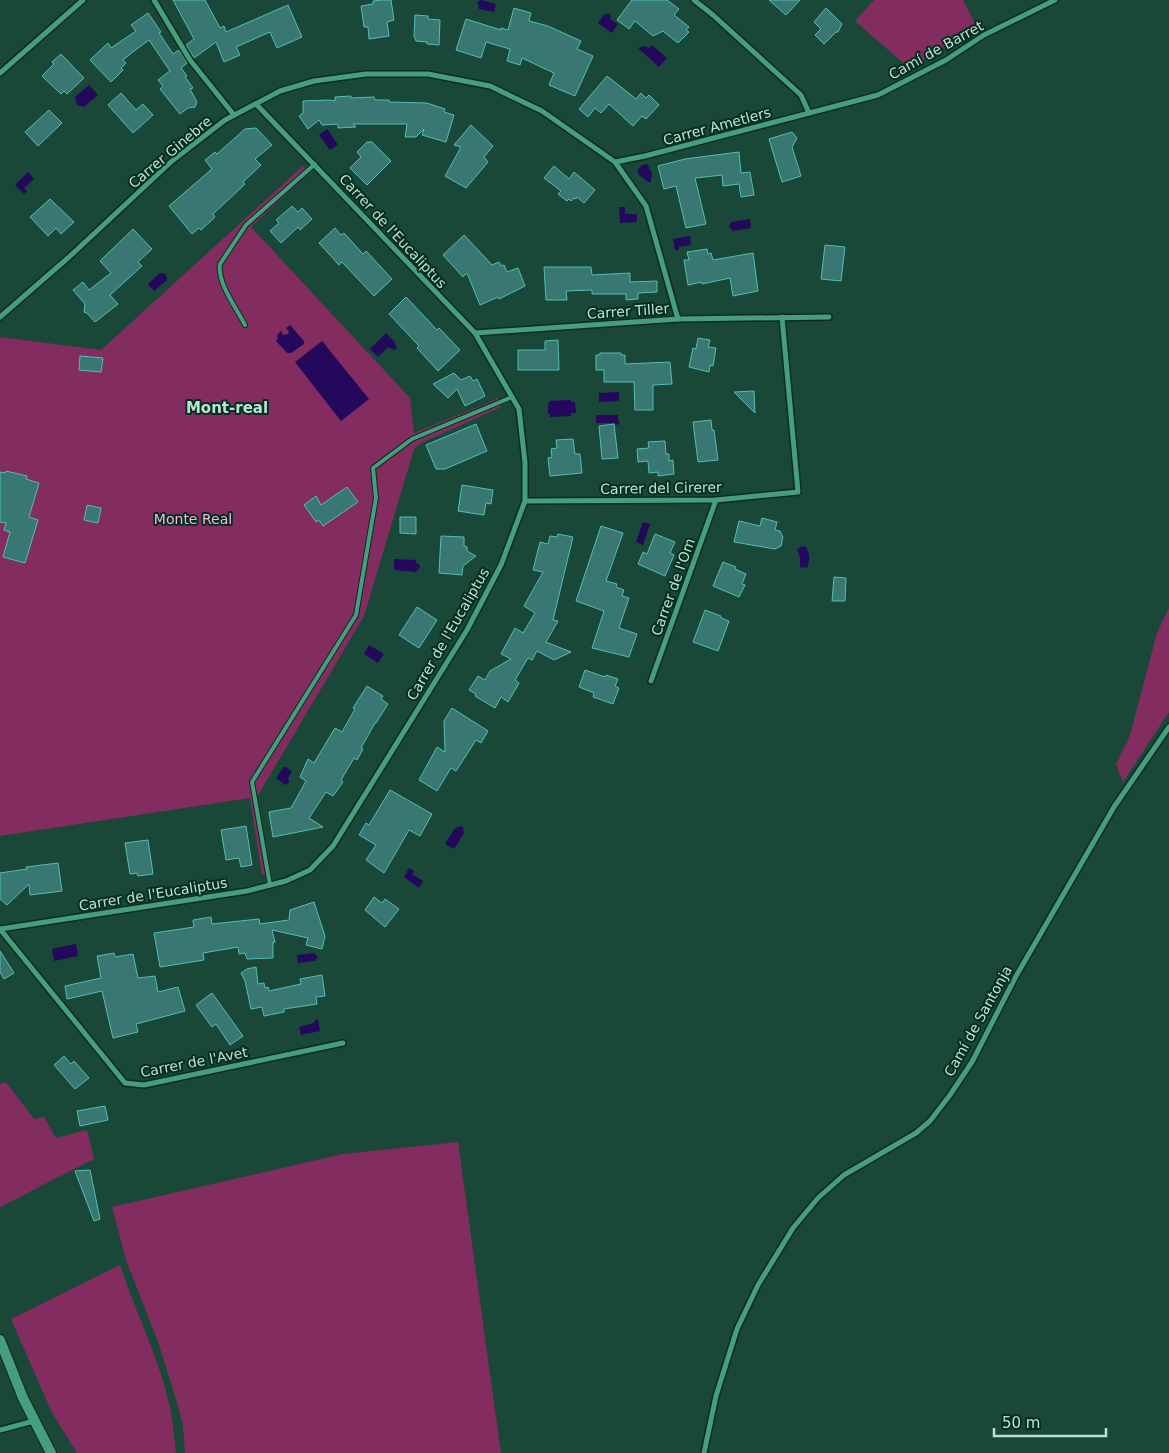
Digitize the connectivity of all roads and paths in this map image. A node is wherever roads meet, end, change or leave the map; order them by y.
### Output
1 (84, 0) edge
2 (154, 0) edge
3 (694, 0) edge
4 (1055, 0) edge
5 (0, 73) edge
6 (256, 104) junction
7 (825, 109) joint
8 (809, 113) junction
9 (234, 116) junction
10 (615, 162) junction
11 (315, 164) junction
12 (0, 317) edge
13 (829, 317) dead end
14 (782, 318) junction
15 (678, 319) junction
16 (245, 325) dead end
17 (475, 333) junction
18 (512, 397) junction
19 (716, 500) junction
20 (525, 501) junction
21 (650, 681) dead end
22 (1169, 727) edge
23 (270, 885) junction
24 (0, 929) edge
25 (343, 1043) dead end
26 (0, 1340) edge
27 (34, 1421) junction
28 (0, 1430) edge
29 (51, 1453) edge
30 (704, 1453) edge

1 - 5 street
2 - 9 street
3 - 8 street
4 - 7 street, Camí de Barret
6 - 9 street, Carrer Ginebre
6 - 10 street, Carrer Ginebre
6 - 11 street, Carrer de l'Eucaliptus
7 - 8 street, Carrer Ametlers
8 - 10 street, Carrer Ametlers
9 - 12 street, Carrer Ginebre
10 - 15 street, Carrer Ginebre
11 - 16 lane
11 - 17 street, Carrer de l'Eucaliptus
13 - 14 street, Carrer Tiller
14 - 15 street, Carrer Tiller
14 - 19 street, Carrer del Cirerer
15 - 17 street, Carrer Tiller
17 - 18 street, Carrer de l'Eucaliptus
18 - 20 street, Carrer de l'Eucaliptus
18 - 23 lane
19 - 20 street, Carrer del Cirerer
19 - 21 street, Carrer de l'Om
20 - 23 street, Carrer de l'Eucaliptus
22 - 30 street, Camí de Santonja
23 - 24 street, Carrer de l'Eucaliptus
24 - 25 street, Carrer de l'Avet
26 - 27 main road
27 - 28 street
27 - 29 main road

